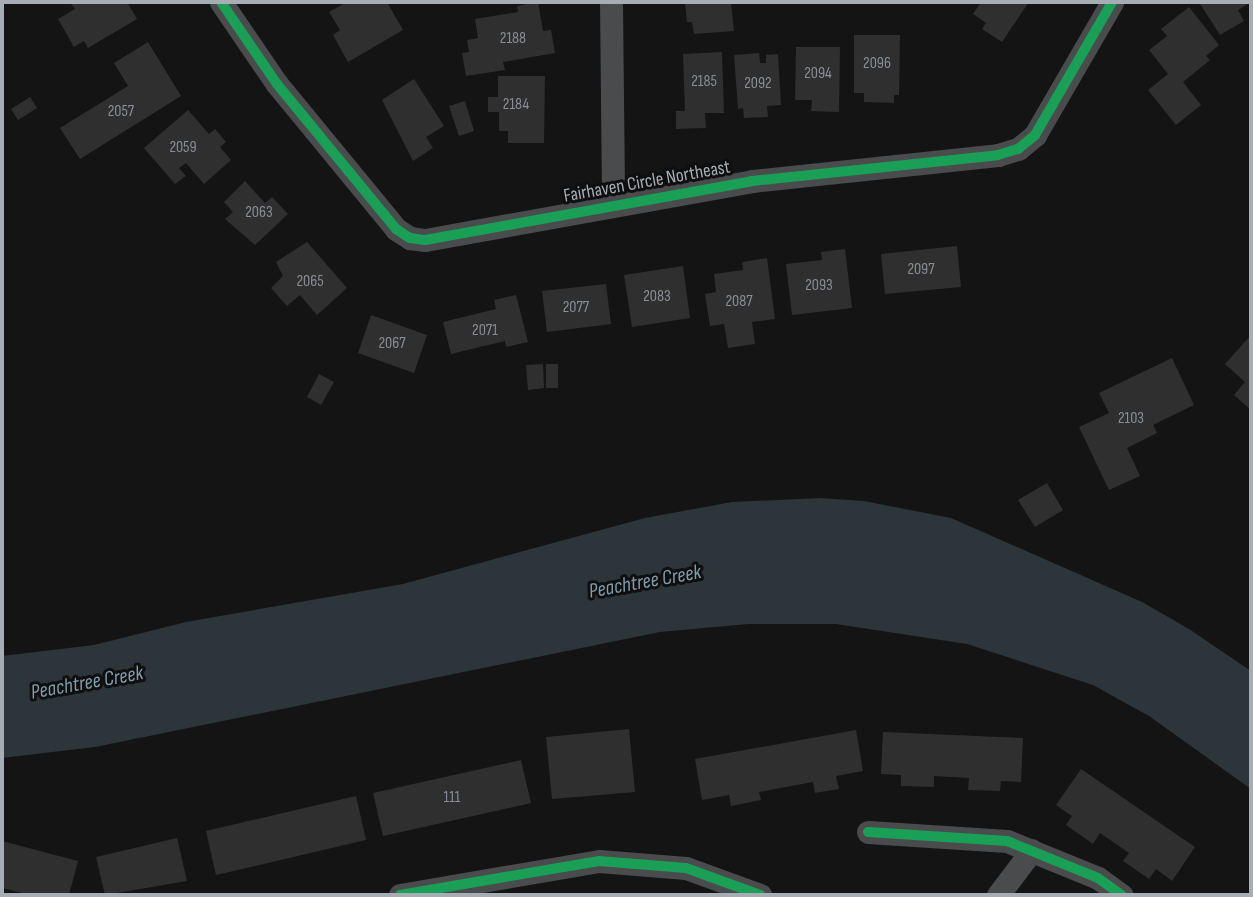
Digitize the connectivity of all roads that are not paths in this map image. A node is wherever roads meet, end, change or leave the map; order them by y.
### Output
1 (221, 2) edge
2 (611, 2) edge
3 (1112, 2) edge
4 (613, 204) junction
5 (868, 832) dead end
6 (1032, 850) junction
7 (400, 895) edge
8 (760, 895) edge
9 (998, 895) edge
10 (1121, 895) edge

1 - 4 street, Fairhaven Circle Northeast
2 - 4 street
3 - 4 street, Fairhaven Circle Northeast
5 - 6 street
6 - 9 street
6 - 10 street
7 - 8 street

